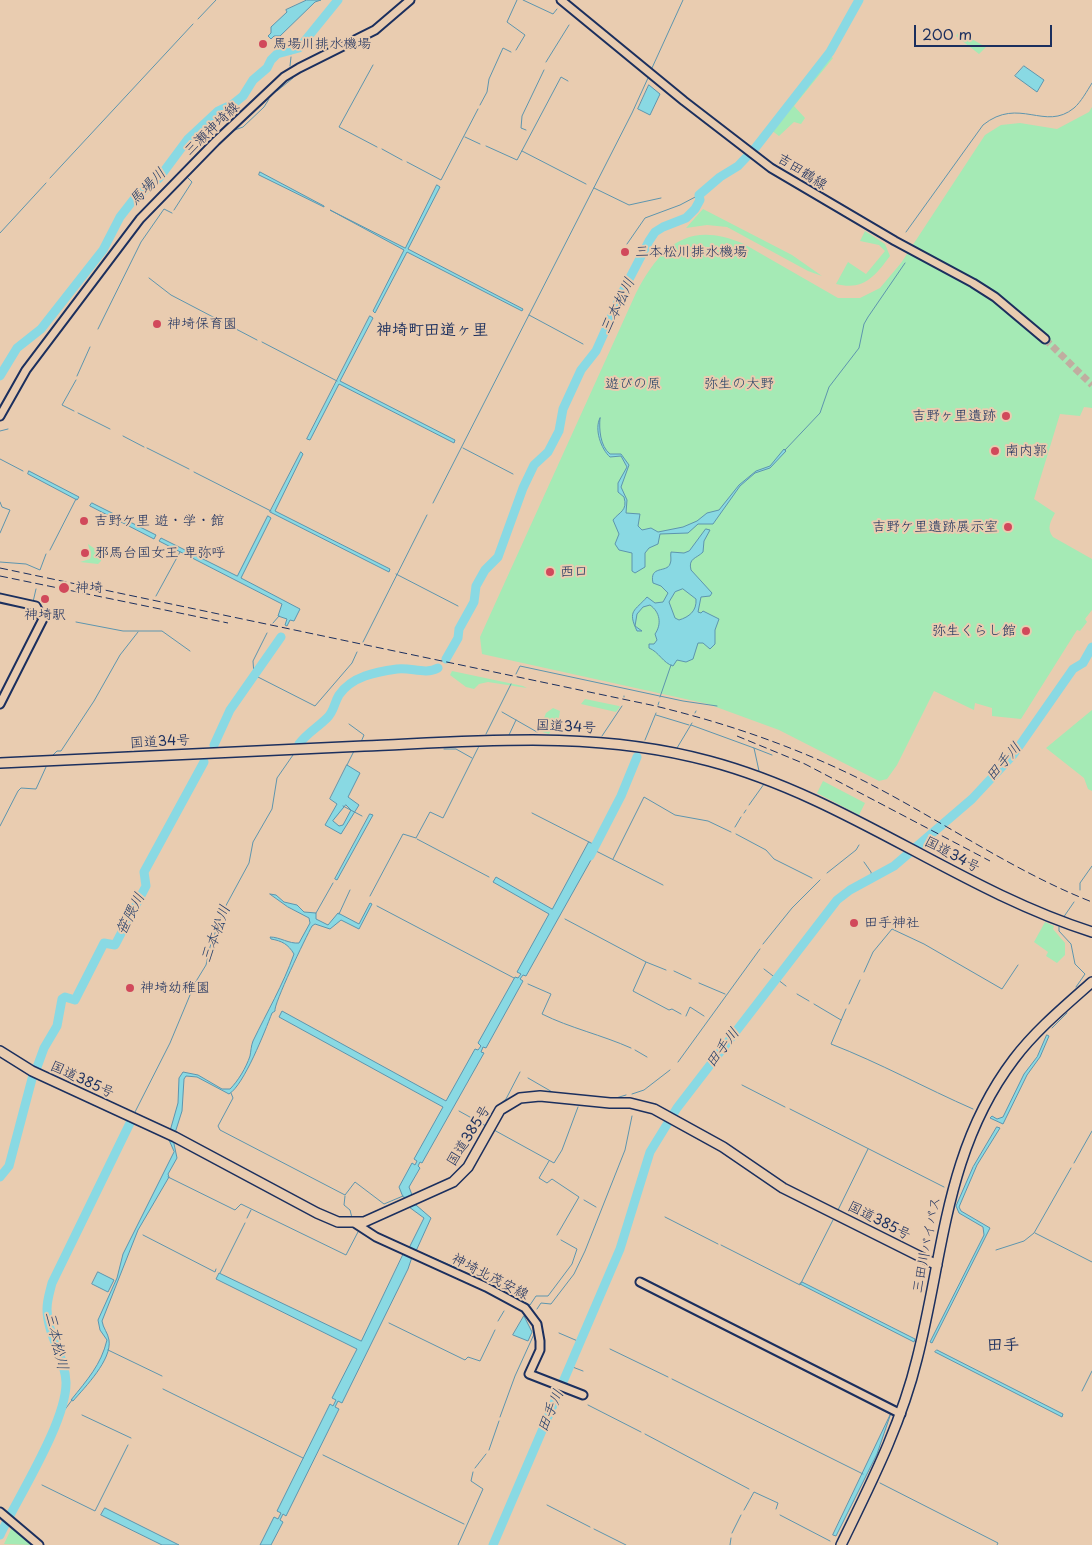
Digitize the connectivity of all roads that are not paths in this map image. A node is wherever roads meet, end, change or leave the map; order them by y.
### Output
1 (410, 0) edge
2 (562, 0) edge
3 (1045, 339) tunnel mouth
4 (0, 416) edge
5 (0, 598) edge
6 (0, 704) edge
7 (0, 763) edge
8 (1092, 932) edge
9 (1092, 982) edge
10 (0, 1050) edge
11 (356, 1224) junction
12 (937, 1265) junction
13 (640, 1282) dead end
14 (581, 1395) dead end
15 (900, 1414) junction
16 (2, 1513) edge
17 (39, 1545) edge
18 (841, 1545) edge

1 - 4 main road, 三瀬神埼線
2 - 3 main road, 吉田鶴線
5 - 6 main road
7 - 8 highway, 国道34号
9 - 12 highway, 三田川バイパス
10 - 11 highway, 国道385号
11 - 12 highway, 国道385号
11 - 14 main road, 神埼北茂安線
12 - 15 highway, 三田川バイパス
13 - 15 main road
15 - 18 highway, 三田川バイパス
16 - 17 main road

